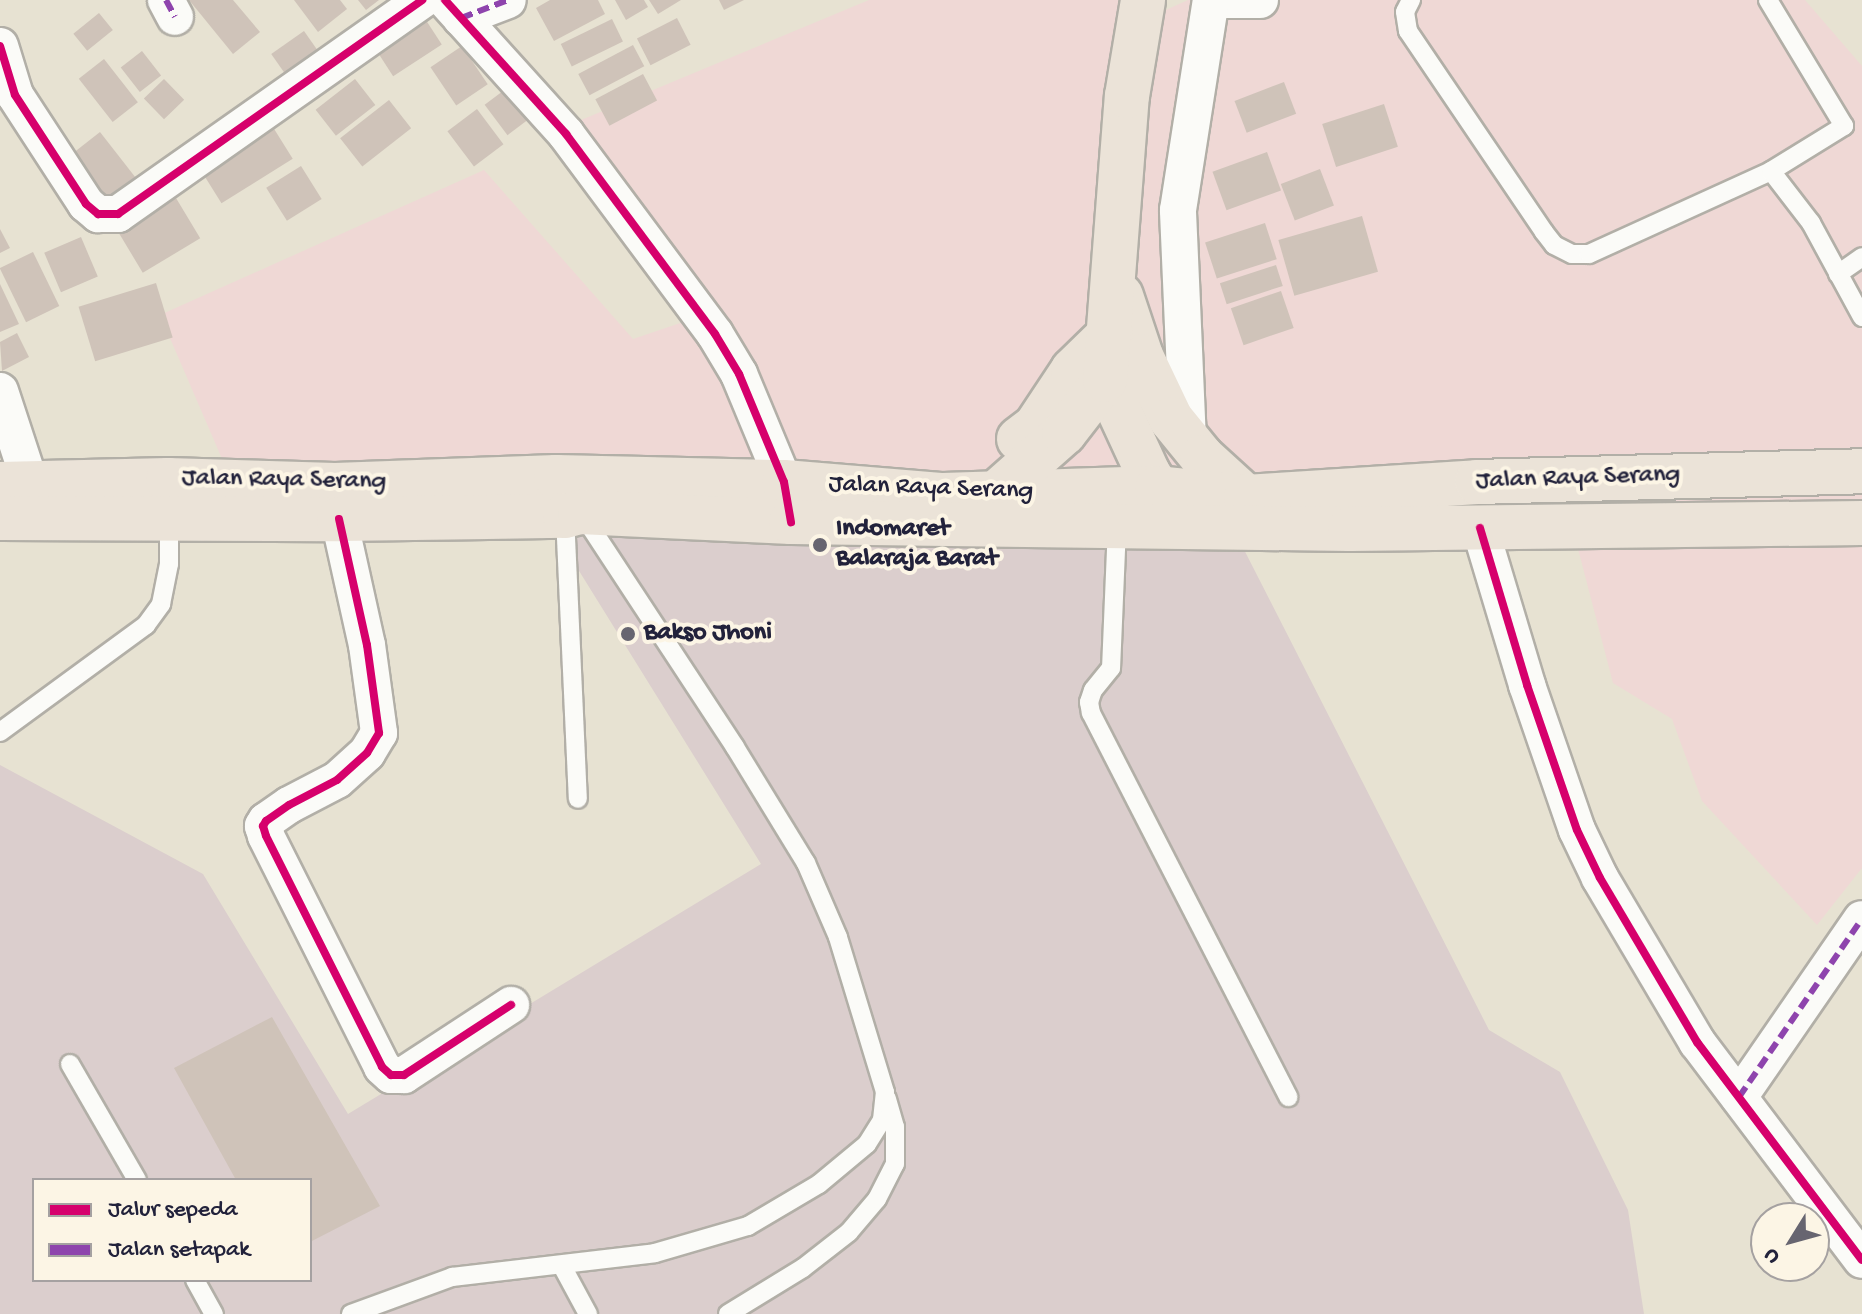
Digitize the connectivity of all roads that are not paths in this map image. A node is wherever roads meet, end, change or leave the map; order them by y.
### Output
1 (422, 0) edge
2 (508, 0) edge
3 (1143, 0) edge
4 (1211, 0) edge
5 (1225, 0) edge
6 (1260, 0) edge
7 (1411, 0) edge
8 (1768, 0) edge
9 (453, 9) edge
10 (0, 46) edge
11 (1862, 118) edge
12 (1844, 126) junction
13 (1771, 171) junction
14 (1862, 257) edge
15 (1838, 274) junction
16 (1113, 275) junction
17 (1862, 317) edge
18 (1111, 333) junction
19 (1105, 380) junction
20 (0, 391) edge
21 (1188, 441) junction
22 (1862, 471) edge
23 (1681, 476) junction
24 (15, 484) edge
25 (1157, 488) junction
26 (997, 494) junction
27 (1246, 497) junction
28 (169, 499) junction
29 (337, 502) junction
30 (567, 502) junction
31 (788, 502) junction
32 (948, 509) junction
33 (0, 518) edge
34 (1862, 523) edge
35 (1183, 525) junction
36 (1676, 525) junction
37 (1117, 526) junction
38 (1480, 528) junction
39 (0, 732) edge
40 (578, 799) dead end
41 (1862, 919) edge
42 (511, 1005) dead end
43 (70, 1064) dead end
44 (885, 1092) junction
45 (1288, 1097) dead end
46 (1739, 1097) junction
47 (136, 1178) edge
48 (1862, 1260) edge
49 (562, 1266) junction
50 (196, 1282) edge
51 (214, 1314) edge
52 (351, 1314) edge
53 (588, 1314) edge
54 (728, 1314) edge

1 - 10 street
2 - 9 street
3 - 16 highway
4 - 21 street
5 - 6 street
7 - 13 lane
8 - 12 lane
9 - 31 street
11 - 12 lane
12 - 13 lane
13 - 15 lane
14 - 15 lane
15 - 17 lane
16 - 18 highway
16 - 21 highway
18 - 19 highway
18 - 32 highway
19 - 25 highway
19 - 26 highway
20 - 24 street
21 - 27 highway
22 - 23 highway, Jalan Raya Serang
23 - 27 highway, Jalan Raya Serang
23 - 36 highway
24 - 28 highway, Jalan Raya Serang
25 - 26 highway, Jalan Raya Serang
25 - 27 highway, Jalan Raya Serang
25 - 35 highway
26 - 32 highway, Jalan Raya Serang
28 - 29 highway, Jalan Raya Serang
28 - 33 highway, Jalan Raya Serang
28 - 39 lane
29 - 30 highway, Jalan Raya Serang
29 - 42 street
30 - 31 highway, Jalan Raya Serang
30 - 40 lane
30 - 44 lane
31 - 32 highway, Jalan Raya Serang
32 - 37 highway, Jalan Raya Serang
34 - 36 highway, Jalan Raya Serang
35 - 37 highway, Jalan Raya Serang
35 - 38 highway, Jalan Raya Serang
36 - 38 highway, Jalan Raya Serang
37 - 45 lane
38 - 46 street
41 - 46 street
43 - 47 lane
44 - 49 lane
44 - 54 lane
46 - 48 street
49 - 52 lane
49 - 53 lane
50 - 51 lane

